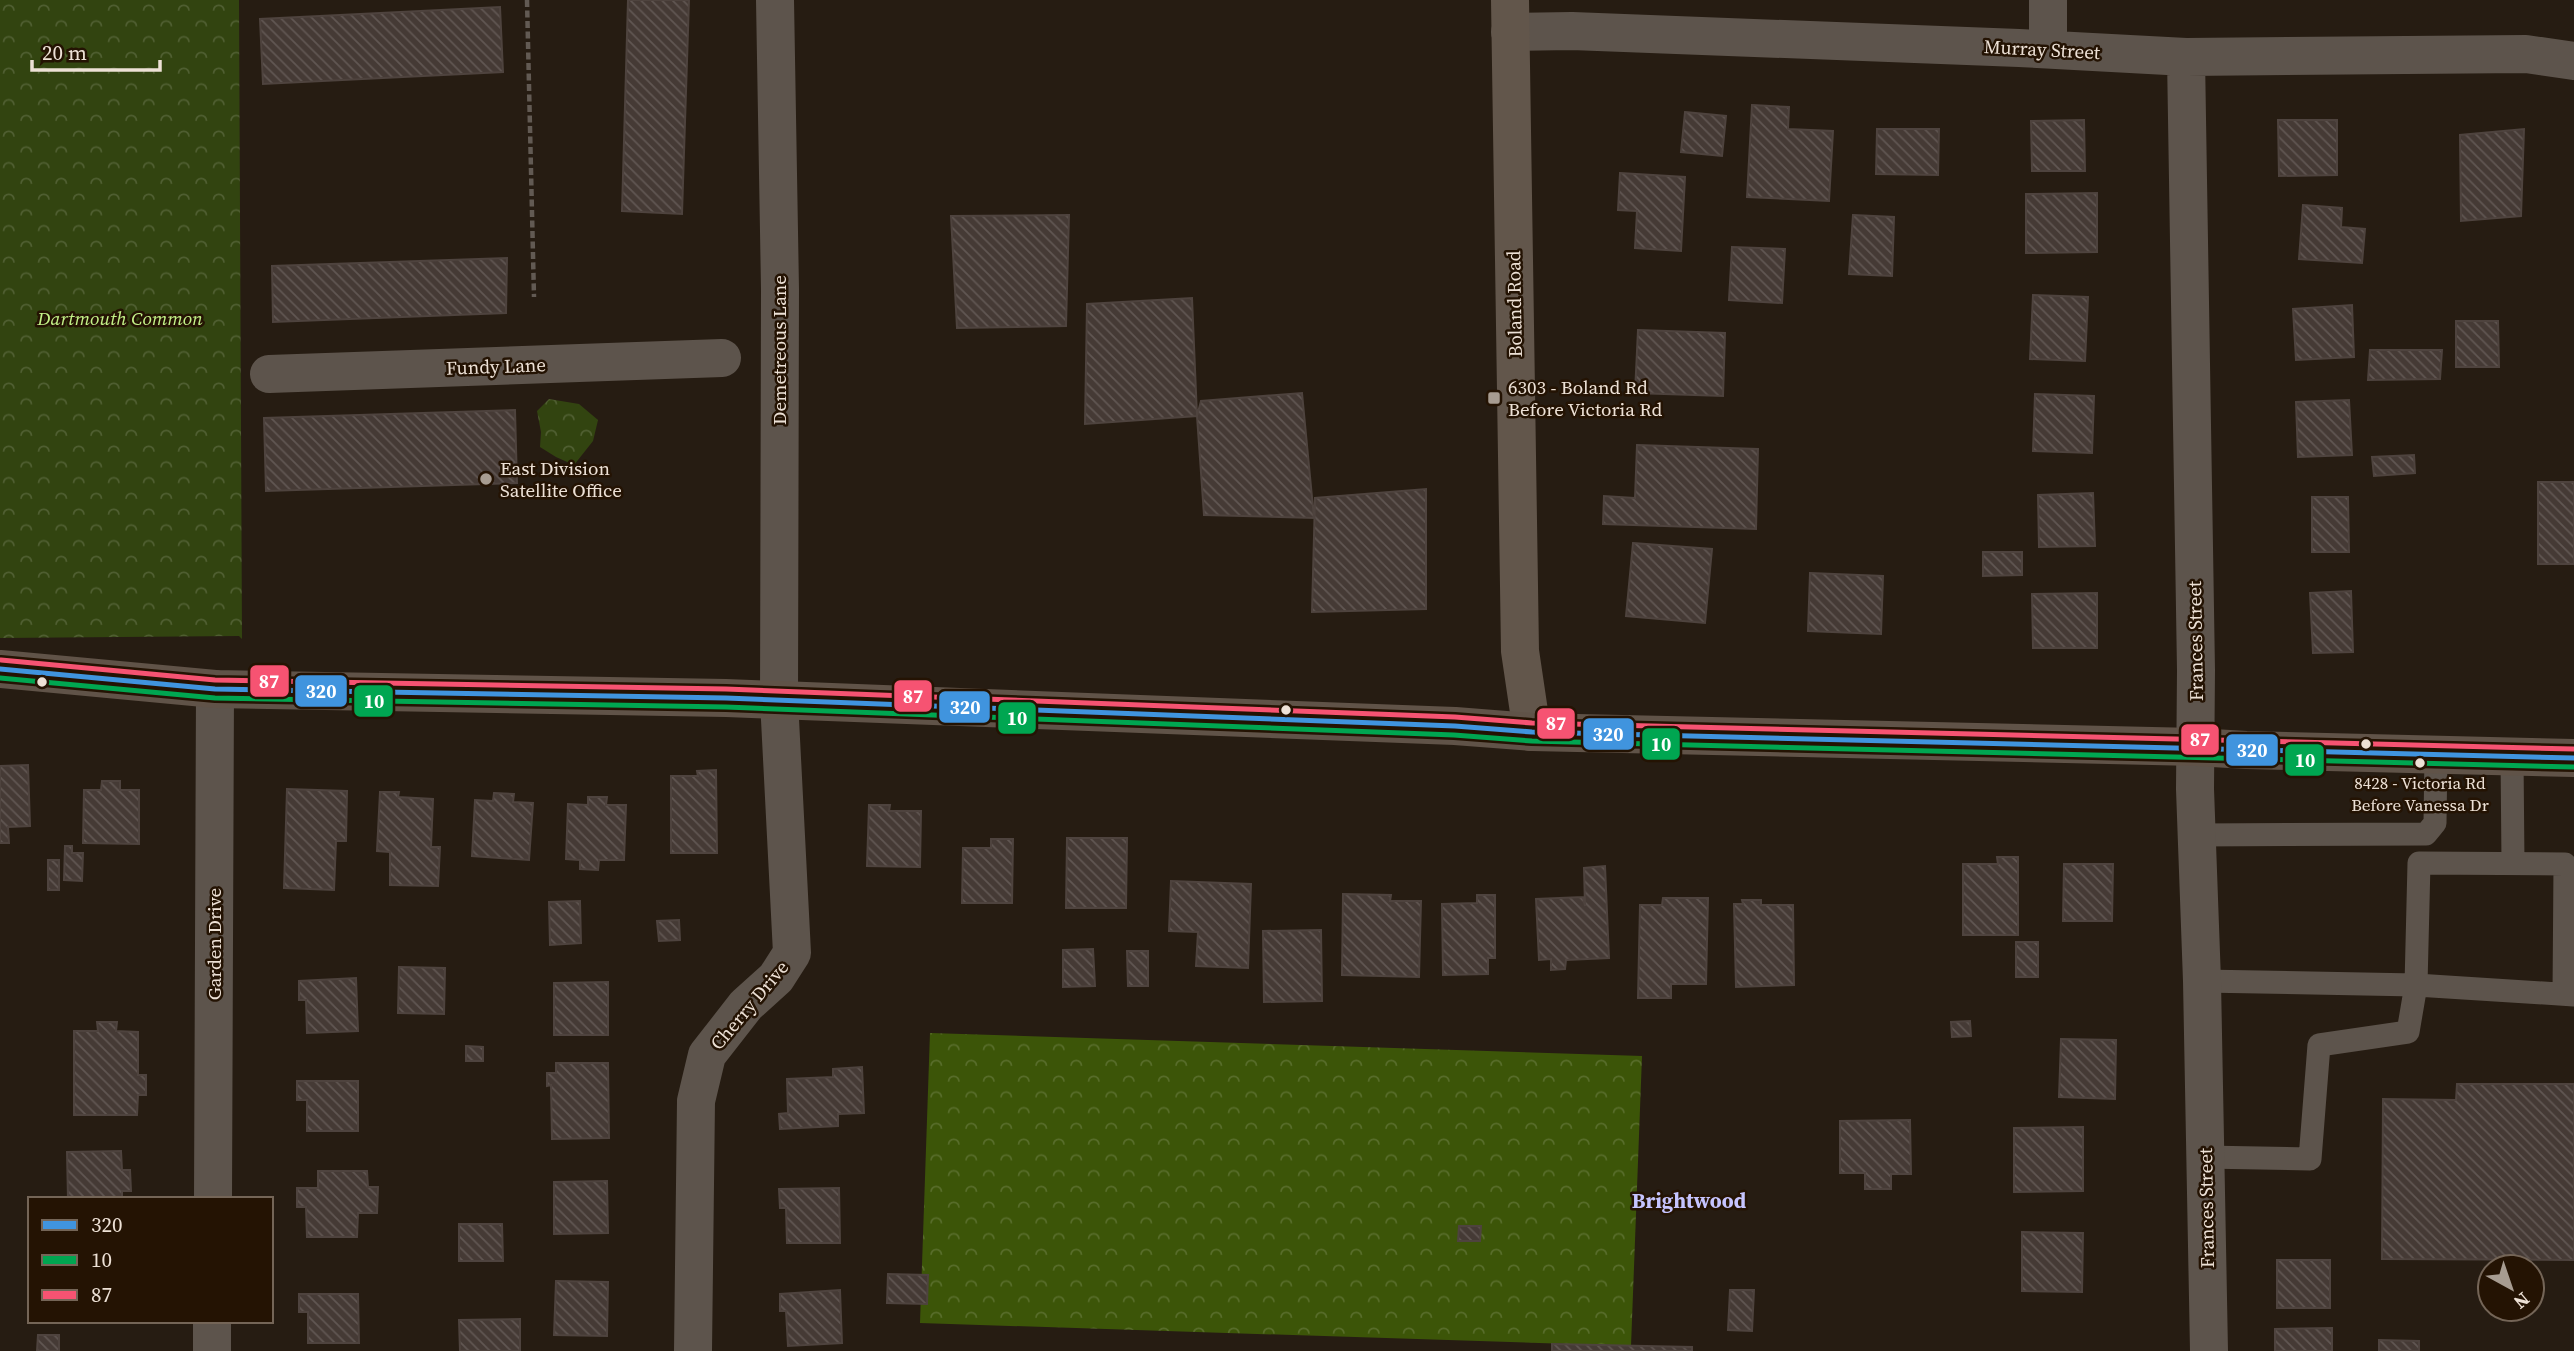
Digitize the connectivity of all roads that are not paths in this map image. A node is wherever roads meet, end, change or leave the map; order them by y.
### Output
1 (775, 0) edge
2 (2048, 0) edge
3 (1510, 16) edge
4 (2048, 49) junction
5 (2186, 57) junction
6 (2574, 61) edge
7 (722, 358) dead end
8 (269, 374) dead end
9 (0, 669) edge
10 (215, 689) junction
11 (779, 700) junction
12 (1532, 732) junction
13 (2196, 747) junction
14 (2436, 754) junction
15 (2512, 756) junction
16 (2574, 758) edge
17 (2197, 835) junction
18 (2513, 863) junction
19 (2202, 981) junction
20 (2416, 985) junction
21 (2569, 994) edge
22 (2204, 1157) junction
23 (213, 1197) edge
24 (212, 1323) edge
25 (212, 1351) edge
26 (693, 1351) edge
27 (2209, 1351) edge

1 - 11 street, Demetreous Lane
2 - 4 street
3 - 4 street, Murray Street
3 - 12 street, Boland Road
4 - 5 street, Murray Street
5 - 6 street, Murray Street
5 - 13 street, Frances Street
7 - 8 street, Fundy Lane
9 - 10 main road
10 - 11 main road
10 - 23 street, Garden Drive
11 - 12 main road
11 - 26 street, Cherry Drive
12 - 13 main road
13 - 14 main road
13 - 17 street, Frances Street
14 - 15 main road
14 - 17 lane
15 - 16 main road
15 - 18 lane
17 - 19 street, Frances Street
18 - 20 lane
18 - 21 lane
19 - 20 lane
19 - 22 street, Frances Street
20 - 21 lane
20 - 22 lane
22 - 27 street, Frances Street
24 - 25 street

